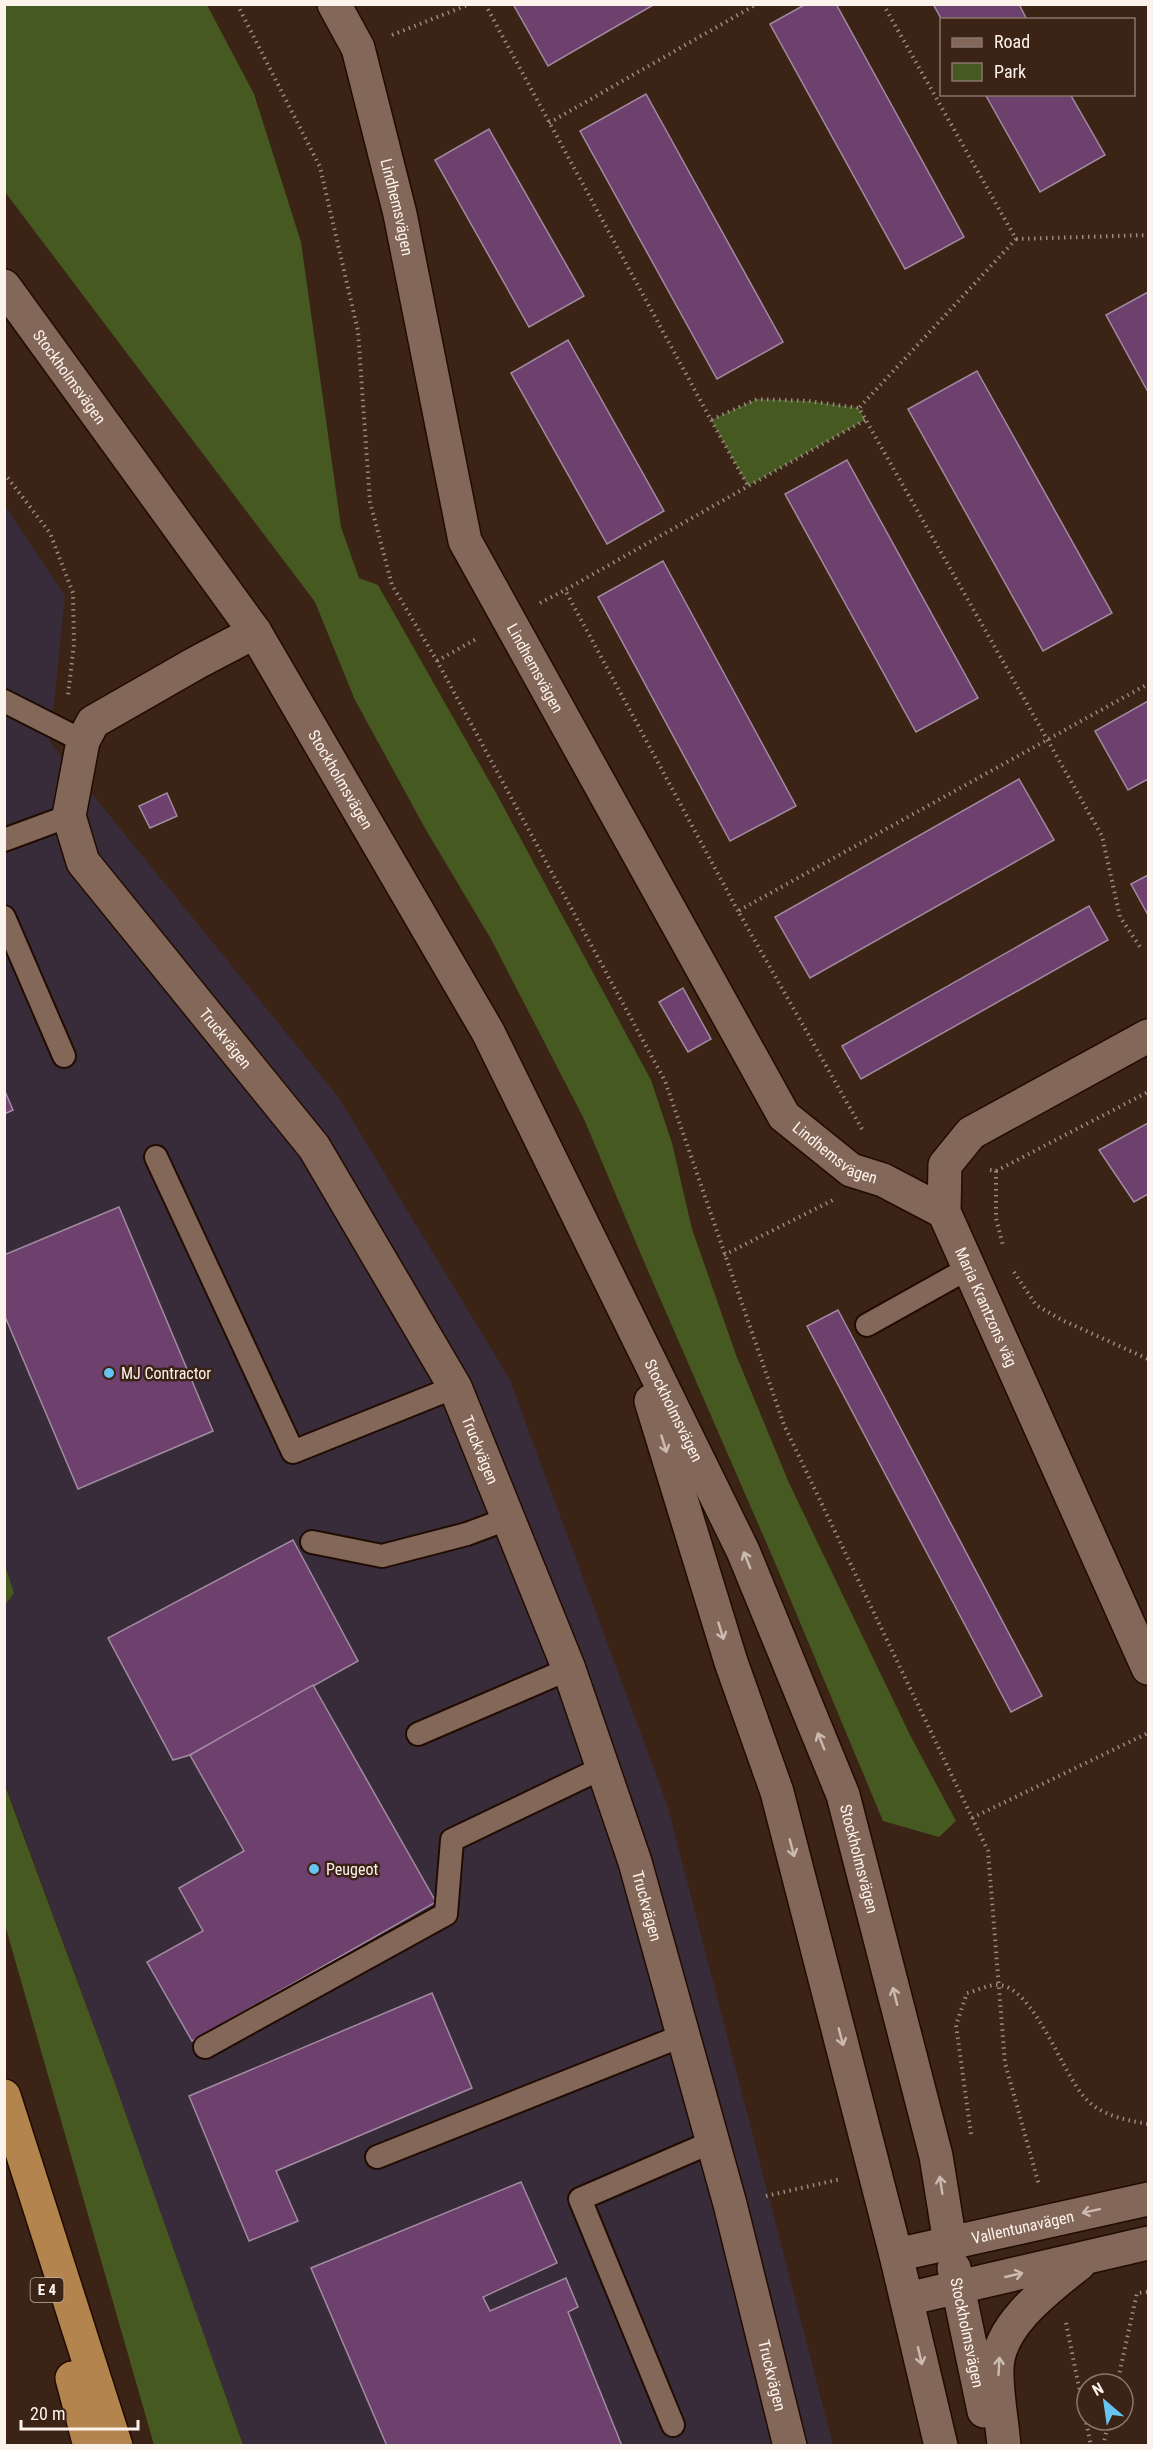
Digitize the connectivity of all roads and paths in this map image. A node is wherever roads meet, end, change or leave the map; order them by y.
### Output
1 (237, 4) edge
2 (334, 4) edge
3 (470, 4) edge
4 (485, 4) edge
5 (757, 4) edge
6 (884, 4) edge
7 (358, 48) junction
8 (549, 123) junction
9 (1149, 235) edge
10 (1016, 239) junction
11 (4, 286) edge
12 (859, 408) junction
13 (711, 420) junction
14 (865, 420) junction
15 (4, 473) edge
16 (748, 486) junction
17 (255, 632) junction
18 (1149, 684) edge
19 (4, 701) edge
20 (88, 731) junction
21 (1048, 741) junction
22 (69, 816) junction
23 (4, 840) edge
24 (738, 911) junction
25 (4, 917) edge
26 (1142, 950) dead end
27 (1149, 1036) edge
28 (64, 1056) dead end
29 (1149, 1092) edge
30 (865, 1135) dead end
31 (156, 1157) dead end
32 (996, 1171) dead end
33 (944, 1212) junction
34 (969, 1268) junction
35 (623, 1308) junction
36 (867, 1325) dead end
37 (455, 1387) junction
38 (507, 1519) junction
39 (312, 1542) dead end
40 (1149, 1668) edge
41 (569, 1669) junction
42 (1149, 1733) edge
43 (418, 1734) dead end
44 (603, 1768) junction
45 (972, 1818) junction
46 (999, 1985) junction
47 (684, 2035) junction
48 (205, 2047) dead end
49 (4, 2096) edge
50 (1149, 2124) edge
51 (4, 2135) edge
52 (712, 2142) junction
53 (377, 2157) dead end
54 (1041, 2194) dead end
55 (1149, 2199) edge
56 (950, 2243) junction
57 (1149, 2243) edge
58 (896, 2255) junction
59 (1088, 2258) junction
60 (957, 2289) junction
61 (1149, 2292) edge
62 (907, 2299) junction
63 (1064, 2315) dead end
64 (1120, 2372) edge
65 (673, 2425) dead end
66 (90, 2445) edge
67 (116, 2445) edge
68 (790, 2445) edge
69 (941, 2445) edge
70 (991, 2445) edge
71 (1004, 2445) edge
72 (1091, 2445) edge

1 - 45 path
2 - 7 street, Lindhemsvägen
3 - 7 path
4 - 8 path
5 - 8 path
6 - 10 path
7 - 33 street, Lindhemsvägen
8 - 13 path
9 - 10 path
10 - 12 path
11 - 17 street, Stockholmsvägen
12 - 13 path
12 - 14 path
13 - 16 path
14 - 16 path
14 - 21 path
15 - 20 path
16 - 24 path
17 - 20 street
17 - 35 street, Stockholmsvägen
18 - 21 path
19 - 20 lane
20 - 22 street, Truckvägen
21 - 24 path
21 - 26 path
22 - 23 lane
22 - 37 street, Truckvägen
24 - 30 path
25 - 28 lane
27 - 33 street, Maria Krantzons väg
29 - 32 path
31 - 37 lane
33 - 34 street, Maria Krantzons väg
34 - 36 lane
34 - 40 street, Maria Krantzons väg
56 -> 35 street, Stockholmsvägen
35 -> 58 street, Stockholmsvägen
37 - 38 street, Truckvägen
38 - 39 lane
38 - 41 street, Truckvägen
41 - 43 lane
41 - 44 street, Truckvägen
42 - 45 path
44 - 47 street, Truckvägen
44 - 48 lane
45 - 46 path
46 - 50 path
46 - 54 path
47 - 52 street, Truckvägen
47 - 53 lane
49 - 67 highway
51 - 66 highway, E 4
52 - 65 lane
52 - 68 street, Truckvägen
55 -> 56 street, Vallentunavägen
56 - 58 street, Vallentunavägen
56 - 60 street, Stockholmsvägen
57 - 59 street
58 - 62 street, Stockholmsvägen
60 -> 59 street
71 -> 59 street, Stockholmsvägen
60 - 62 street
60 - 70 street, Stockholmsvägen
61 - 64 path
62 -> 69 street, Stockholmsvägen
63 - 72 path

